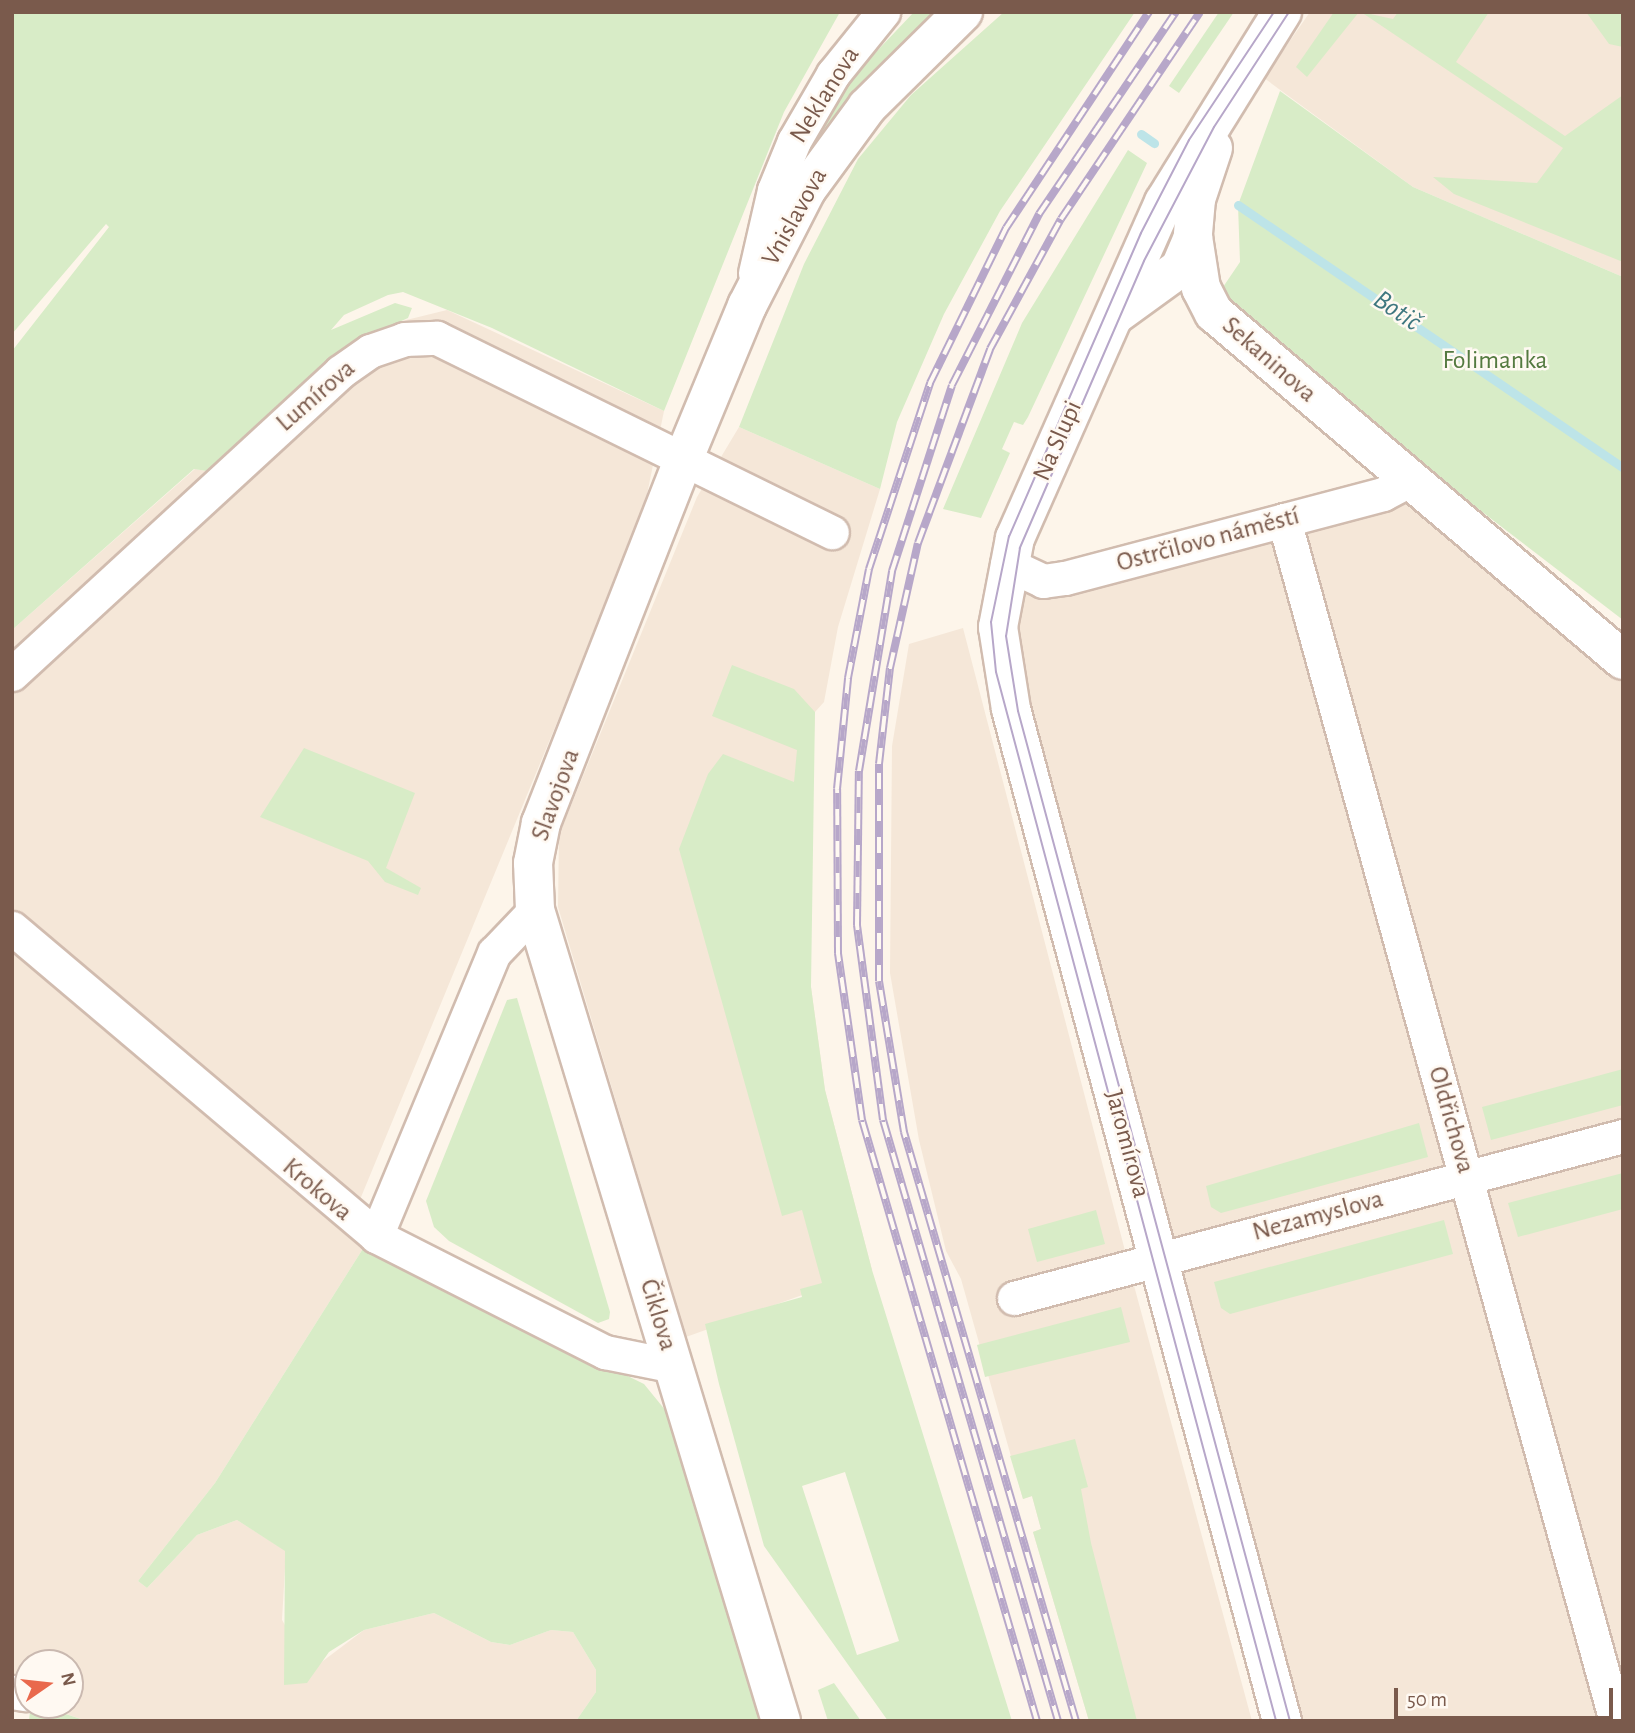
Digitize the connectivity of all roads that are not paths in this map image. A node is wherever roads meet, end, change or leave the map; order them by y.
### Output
1 (883, 12) edge
2 (963, 12) edge
3 (1282, 12) edge
4 (1236, 78) junction
5 (1193, 237) junction
6 (747, 306) junction
7 (1111, 319) junction
8 (684, 458) junction
9 (1409, 480) junction
10 (1284, 520) junction
11 (832, 533) dead end
12 (1007, 564) junction
13 (1623, 660) edge
14 (12, 674) edge
15 (535, 909) junction
16 (12, 928) edge
17 (1623, 1136) edge
18 (1466, 1176) junction
19 (376, 1236) junction
20 (1158, 1259) junction
21 (1014, 1297) dead end
22 (674, 1366) junction
23 (781, 1721) edge
24 (1282, 1721) edge
25 (1616, 1721) edge

1 - 6 street, Neklanova
2 - 6 main road, Vnislavova
3 - 4 main road
4 - 5 main road, Sekaninova
4 - 7 main road
5 - 7 main road
5 - 9 main road, Sekaninova
6 - 8 main road, Vnislavova
7 - 12 main road, Na Slupi
8 - 11 street, Lumírova
8 - 14 street, Lumírova
8 - 15 main road, Slavojova
9 - 10 street, Ostrčilovo náměstí
9 - 13 main road, Sekaninova
10 - 12 street, Ostrčilovo náměstí
10 - 18 street, Oldřichova
12 - 20 main road, Jaromírova
15 - 19 street
15 - 22 main road, Čiklova
16 - 19 street, Krokova
17 - 18 street, Nezamyslova
18 - 20 street, Nezamyslova
18 - 25 street, Oldřichova
19 - 22 street, Krokova
20 - 21 street, Nezamyslova
20 - 24 main road, Jaromírova
22 - 23 main road, Čiklova

